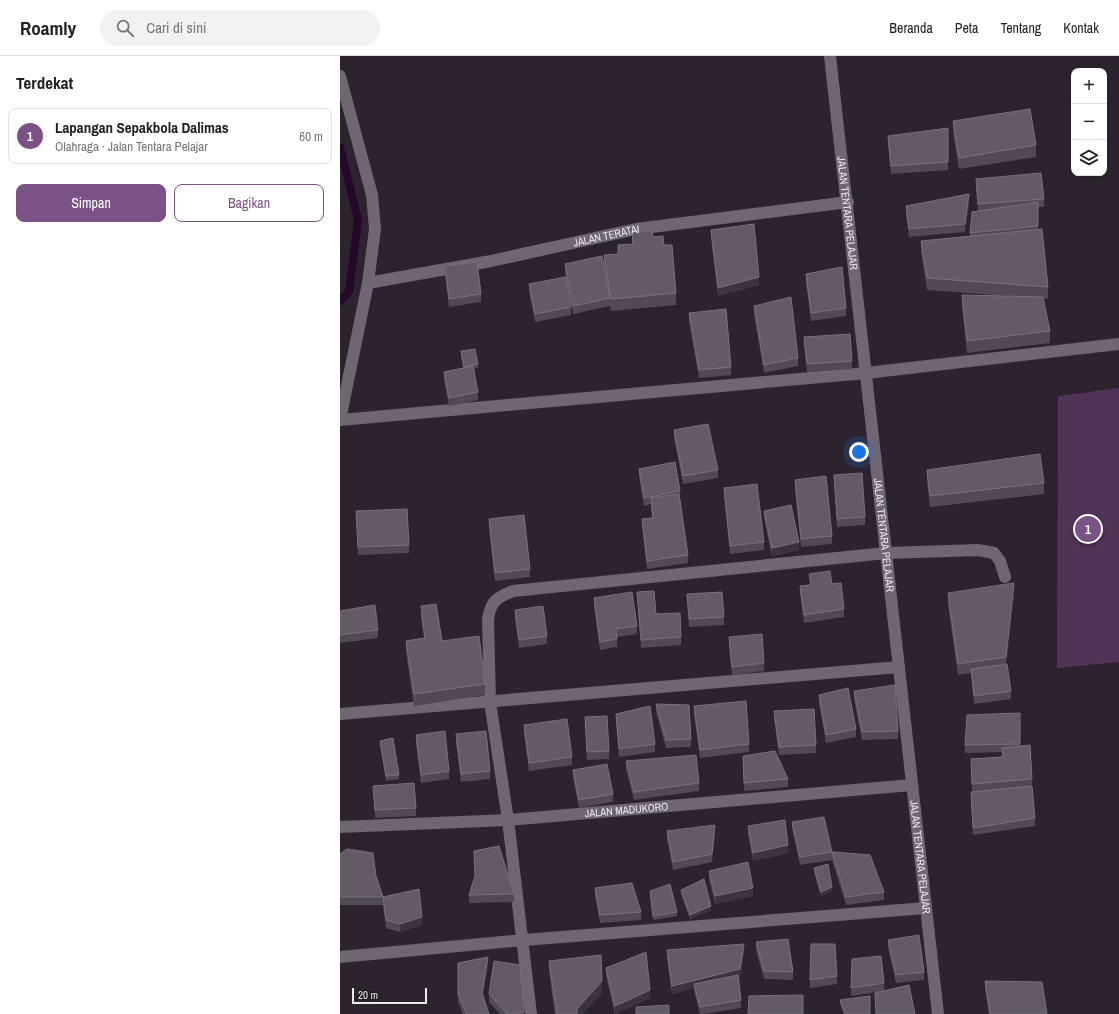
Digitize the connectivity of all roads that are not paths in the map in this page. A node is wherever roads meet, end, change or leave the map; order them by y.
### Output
1 (830, 56) edge
2 (340, 76) edge
3 (342, 98) edge
4 (848, 202) junction
5 (368, 283) junction
6 (1119, 344) edge
7 (866, 373) junction
8 (340, 420) edge
9 (886, 553) junction
10 (1005, 577) dead end
11 (899, 667) junction
12 (490, 702) junction
13 (340, 714) edge
14 (912, 785) junction
15 (508, 820) junction
16 (340, 827) edge
17 (926, 908) junction
18 (524, 940) junction
19 (340, 957) edge
20 (531, 1014) edge
21 (938, 1014) edge

1 - 4 street, JALAN TENTARA PELAJAR
2 - 3 street
3 - 5 street
4 - 5 street, JALAN TERATAI
4 - 7 street, JALAN TENTARA PELAJAR
5 - 8 street
6 - 7 street
7 - 8 street
7 - 9 street, JALAN TENTARA PELAJAR
9 - 10 street
9 - 11 street, JALAN TENTARA PELAJAR
9 - 12 street
11 - 12 street
11 - 14 street, JALAN TENTARA PELAJAR
12 - 13 street
12 - 15 street
14 - 15 street, JALAN MADUKORO
14 - 17 street, JALAN TENTARA PELAJAR
15 - 16 street, JALAN MADUKORO
15 - 18 street
17 - 18 street
17 - 21 street, JALAN TENTARA PELAJAR
18 - 19 street
18 - 20 street

